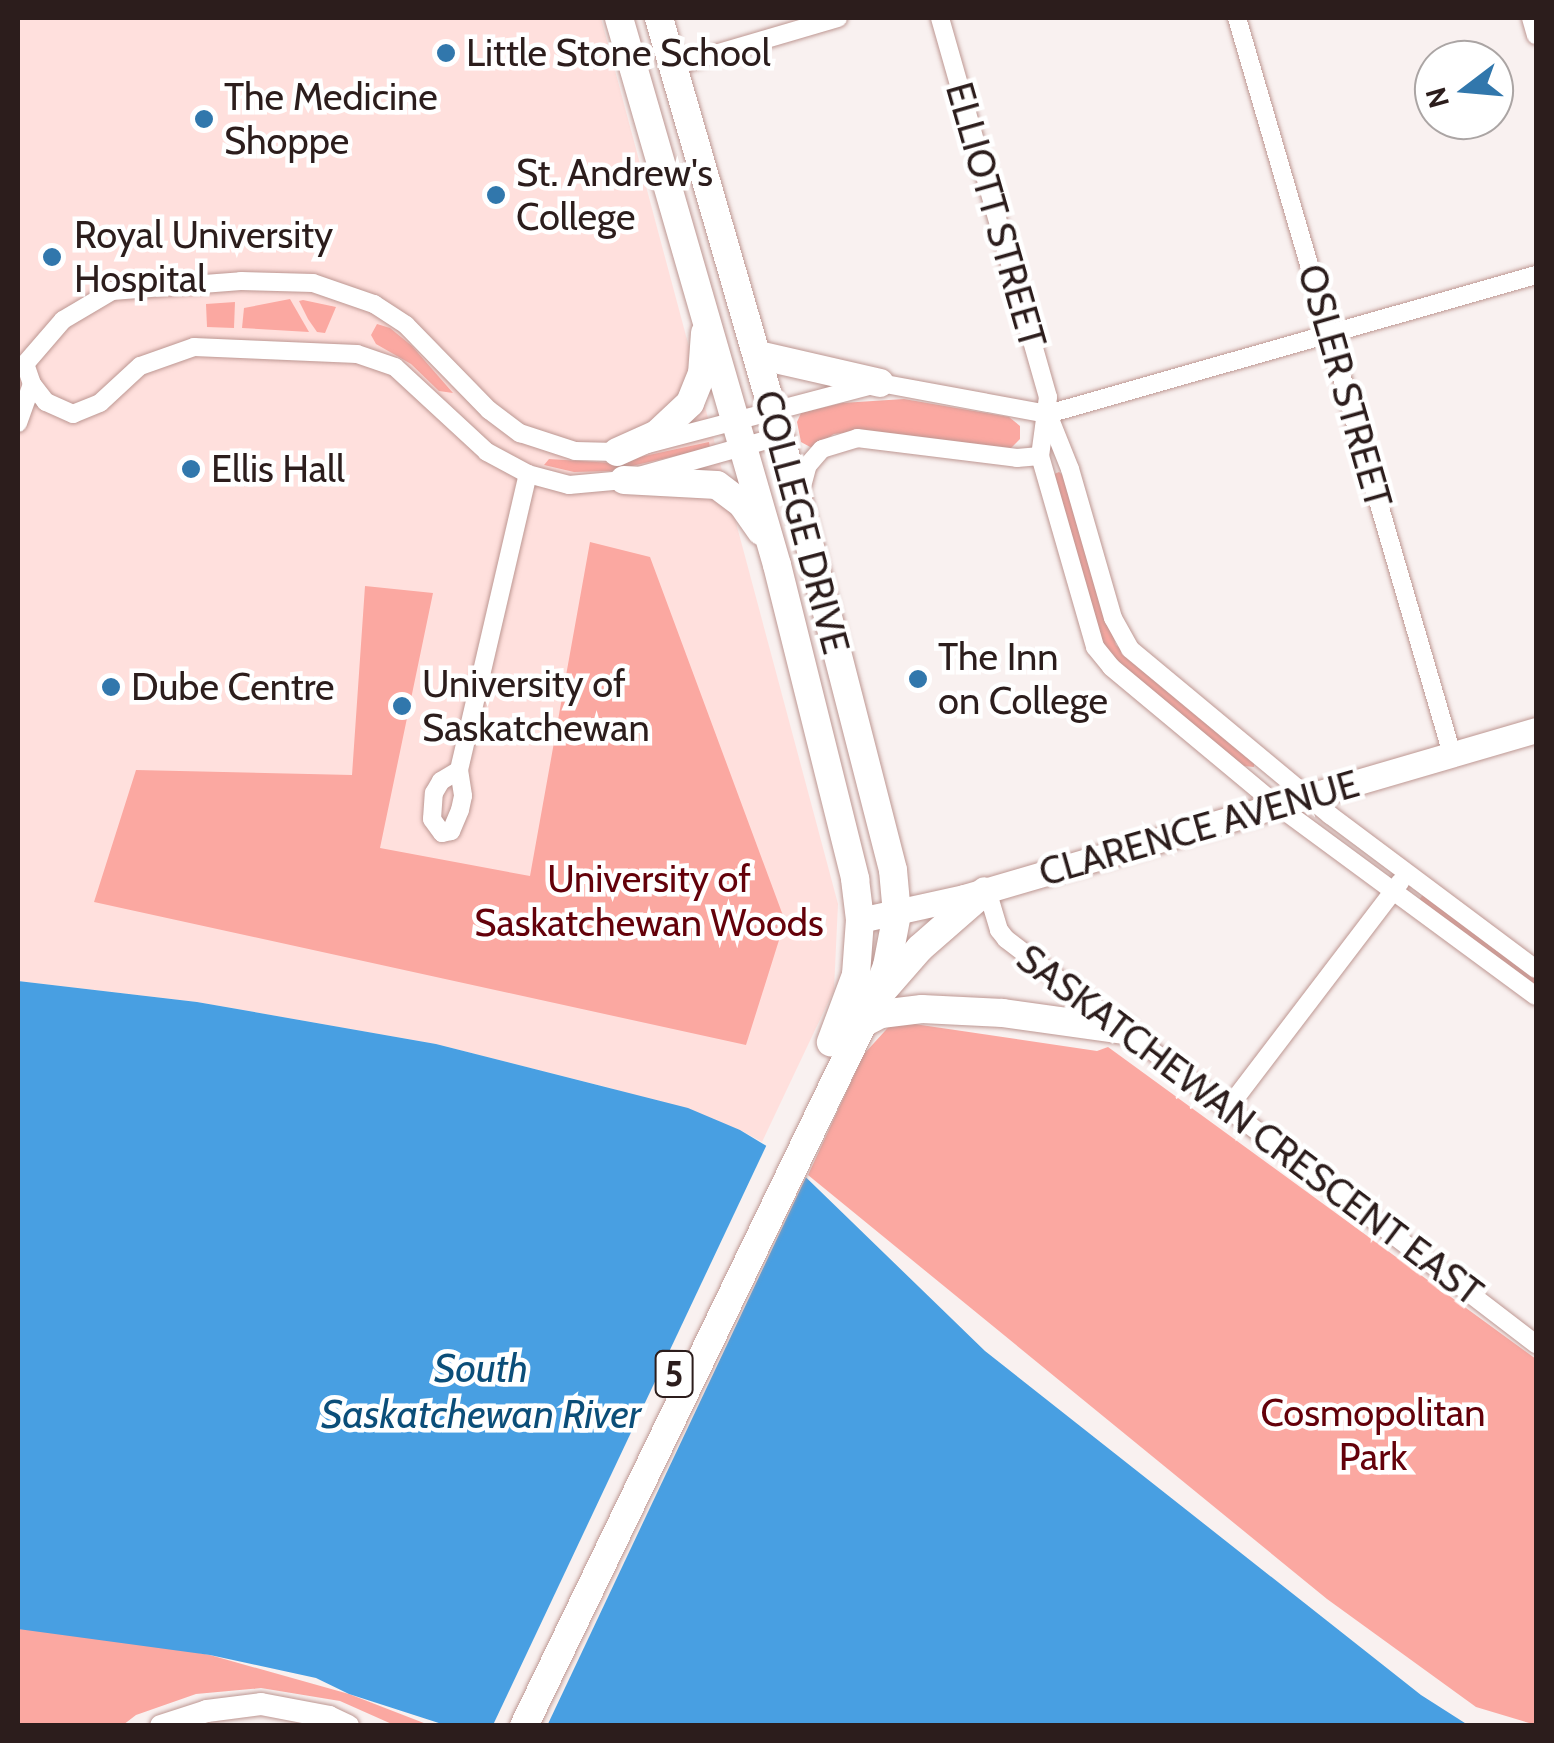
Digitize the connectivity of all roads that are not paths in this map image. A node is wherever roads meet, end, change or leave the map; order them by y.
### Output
1 (619, 18) edge
2 (660, 18) edge
3 (838, 18) edge
4 (940, 18) edge
5 (1237, 18) edge
6 (1532, 18) edge
7 (1536, 36) edge
8 (674, 66) junction
9 (1536, 275) edge
10 (704, 302) junction
11 (1330, 333) junction
12 (758, 355) junction
13 (25, 374) edge
14 (880, 383) junction
15 (1048, 414) junction
16 (18, 423) edge
17 (777, 424) junction
18 (741, 435) junction
19 (617, 452) junction
20 (1040, 456) junction
21 (528, 474) junction
22 (624, 480) junction
23 (798, 499) junction
24 (777, 565) junction
25 (1536, 730) edge
26 (1452, 754) junction
27 (459, 770) dead end
28 (1310, 796) junction
29 (1278, 806) junction
30 (1407, 871) junction
31 (1395, 889) junction
32 (986, 890) junction
33 (897, 914) junction
34 (860, 920) junction
35 (1536, 969) edge
36 (1536, 996) edge
37 (856, 1018) junction
38 (1124, 1030) junction
39 (1228, 1108) junction
40 (1536, 1344) edge
41 (160, 1726) edge
42 (348, 1726) edge
43 (507, 1726) edge
44 (524, 1726) edge

1 - 10 main road, COLLEGE DRIVE / 5
2 - 8 main road, COLLEGE DRIVE / 5
3 - 8 street
4 - 15 street, ELLIOTT STREET
5 - 11 street, OSLER STREET
6 - 7 street
8 - 12 main road, COLLEGE DRIVE / 5
9 - 11 street
10 - 18 main road, COLLEGE DRIVE / 5
10 - 19 main road
11 - 15 street
11 - 26 street, OSLER STREET
12 - 14 main road
12 - 17 main road, COLLEGE DRIVE / 5
13 - 16 street
13 - 19 street
13 - 21 street
14 - 15 street
14 - 17 street
15 - 20 street
15 - 28 street
17 - 18 street
17 - 23 main road, COLLEGE DRIVE / 5
18 - 19 street
18 - 22 street
18 - 24 main road, COLLEGE DRIVE / 5
20 - 23 street
20 - 29 street
21 - 22 street
21 - 27 street
22 - 24 main road
23 - 33 main road, COLLEGE DRIVE / 5
24 - 34 main road, COLLEGE DRIVE / 5
25 - 26 main road, CLARENCE AVENUE
26 - 28 main road, CLARENCE AVENUE
28 - 29 main road, CLARENCE AVENUE
28 - 30 street
29 - 31 street
29 - 32 main road, CLARENCE AVENUE
30 - 31 street
30 - 35 street
31 - 36 street
31 - 39 street
32 - 33 main road, CLARENCE AVENUE
32 - 37 main road
32 - 38 street, SASKATCHEWAN CRESCENT EAST
33 - 34 main road, CLARENCE AVENUE
33 - 37 main road, COLLEGE DRIVE / 5
34 - 37 main road, COLLEGE DRIVE / 5
37 - 38 main road
37 - 43 main road, 5
37 - 44 main road, 5
38 - 39 street, SASKATCHEWAN CRESCENT EAST
39 - 40 street, SASKATCHEWAN CRESCENT EAST
41 - 42 street

